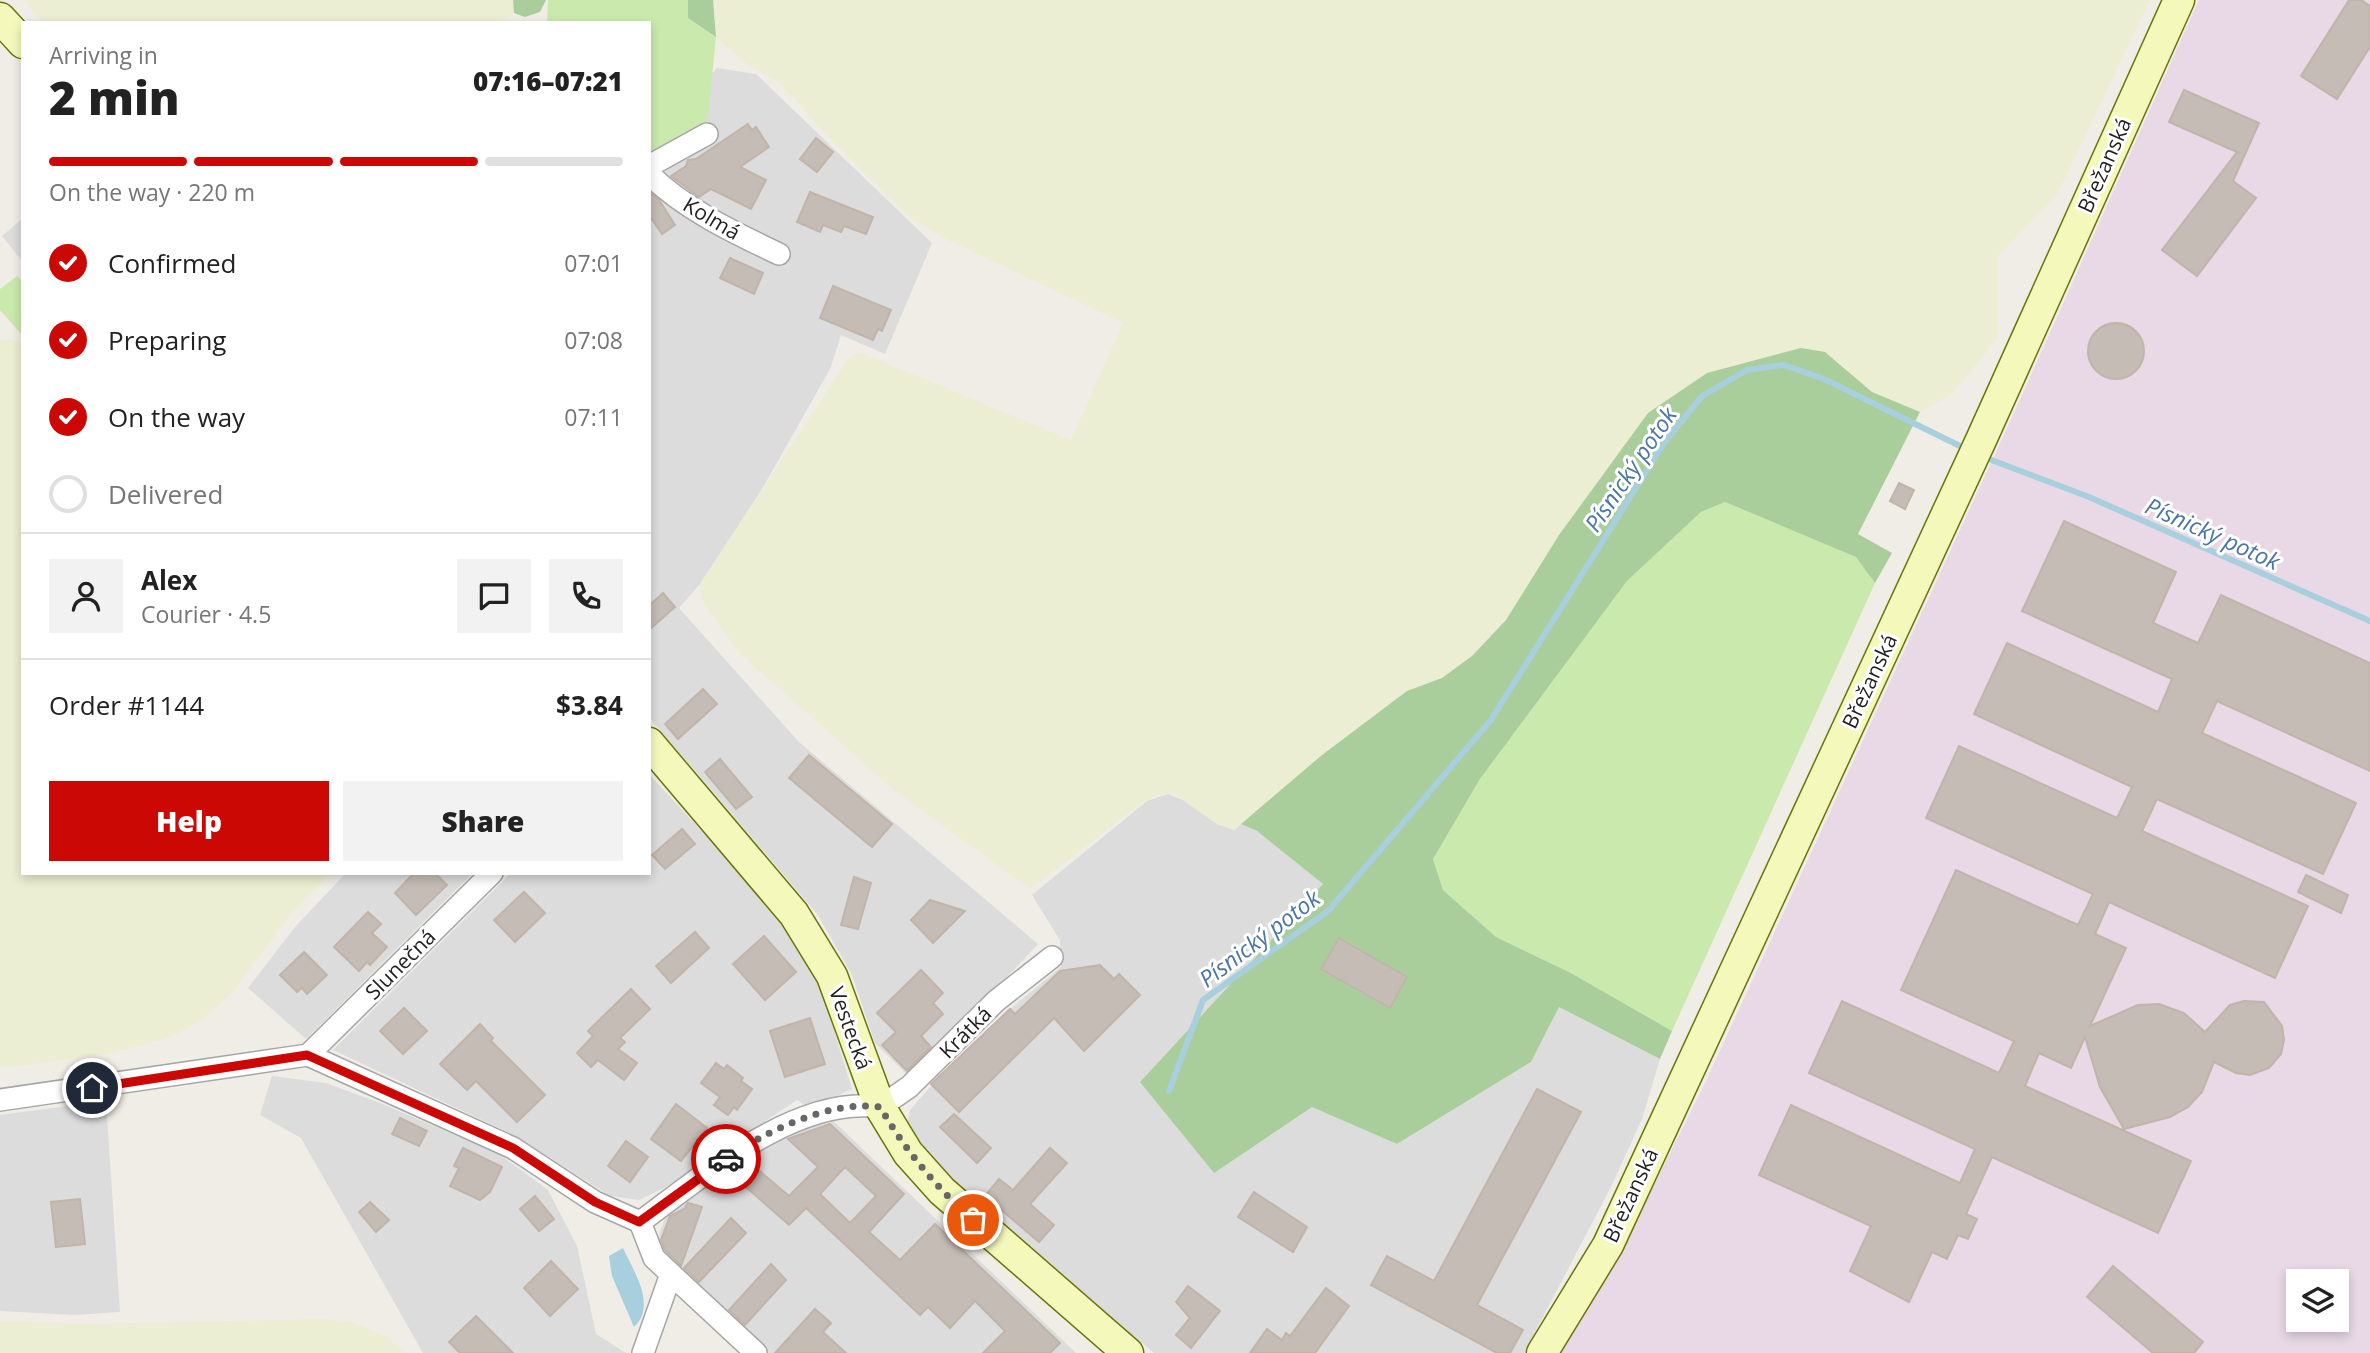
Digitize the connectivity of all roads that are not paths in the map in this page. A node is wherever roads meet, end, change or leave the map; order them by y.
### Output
1 (2179, 0) edge
2 (0, 18) edge
3 (21, 41) edge
4 (707, 134) dead end
5 (651, 165) edge
6 (651, 176) edge
7 (779, 254) dead end
8 (651, 745) edge
9 (490, 875) edge
10 (1052, 957) dead end
11 (307, 1055) junction
12 (0, 1100) edge
13 (880, 1107) junction
14 (639, 1222) junction
15 (671, 1274) junction
16 (643, 1353) edge
17 (756, 1353) edge
18 (1128, 1353) edge
19 (1542, 1353) edge

1 - 19 street, Břežanská
2 - 3 street
4 - 5 street
6 - 7 street, Kolmá
8 - 13 street, Vestecká
9 - 11 street, Slunečná
10 - 13 street, Krátká
11 - 12 street
11 - 14 street
13 - 14 street
13 - 18 street, Vestecká
14 - 15 street
15 - 16 street
15 - 17 street

